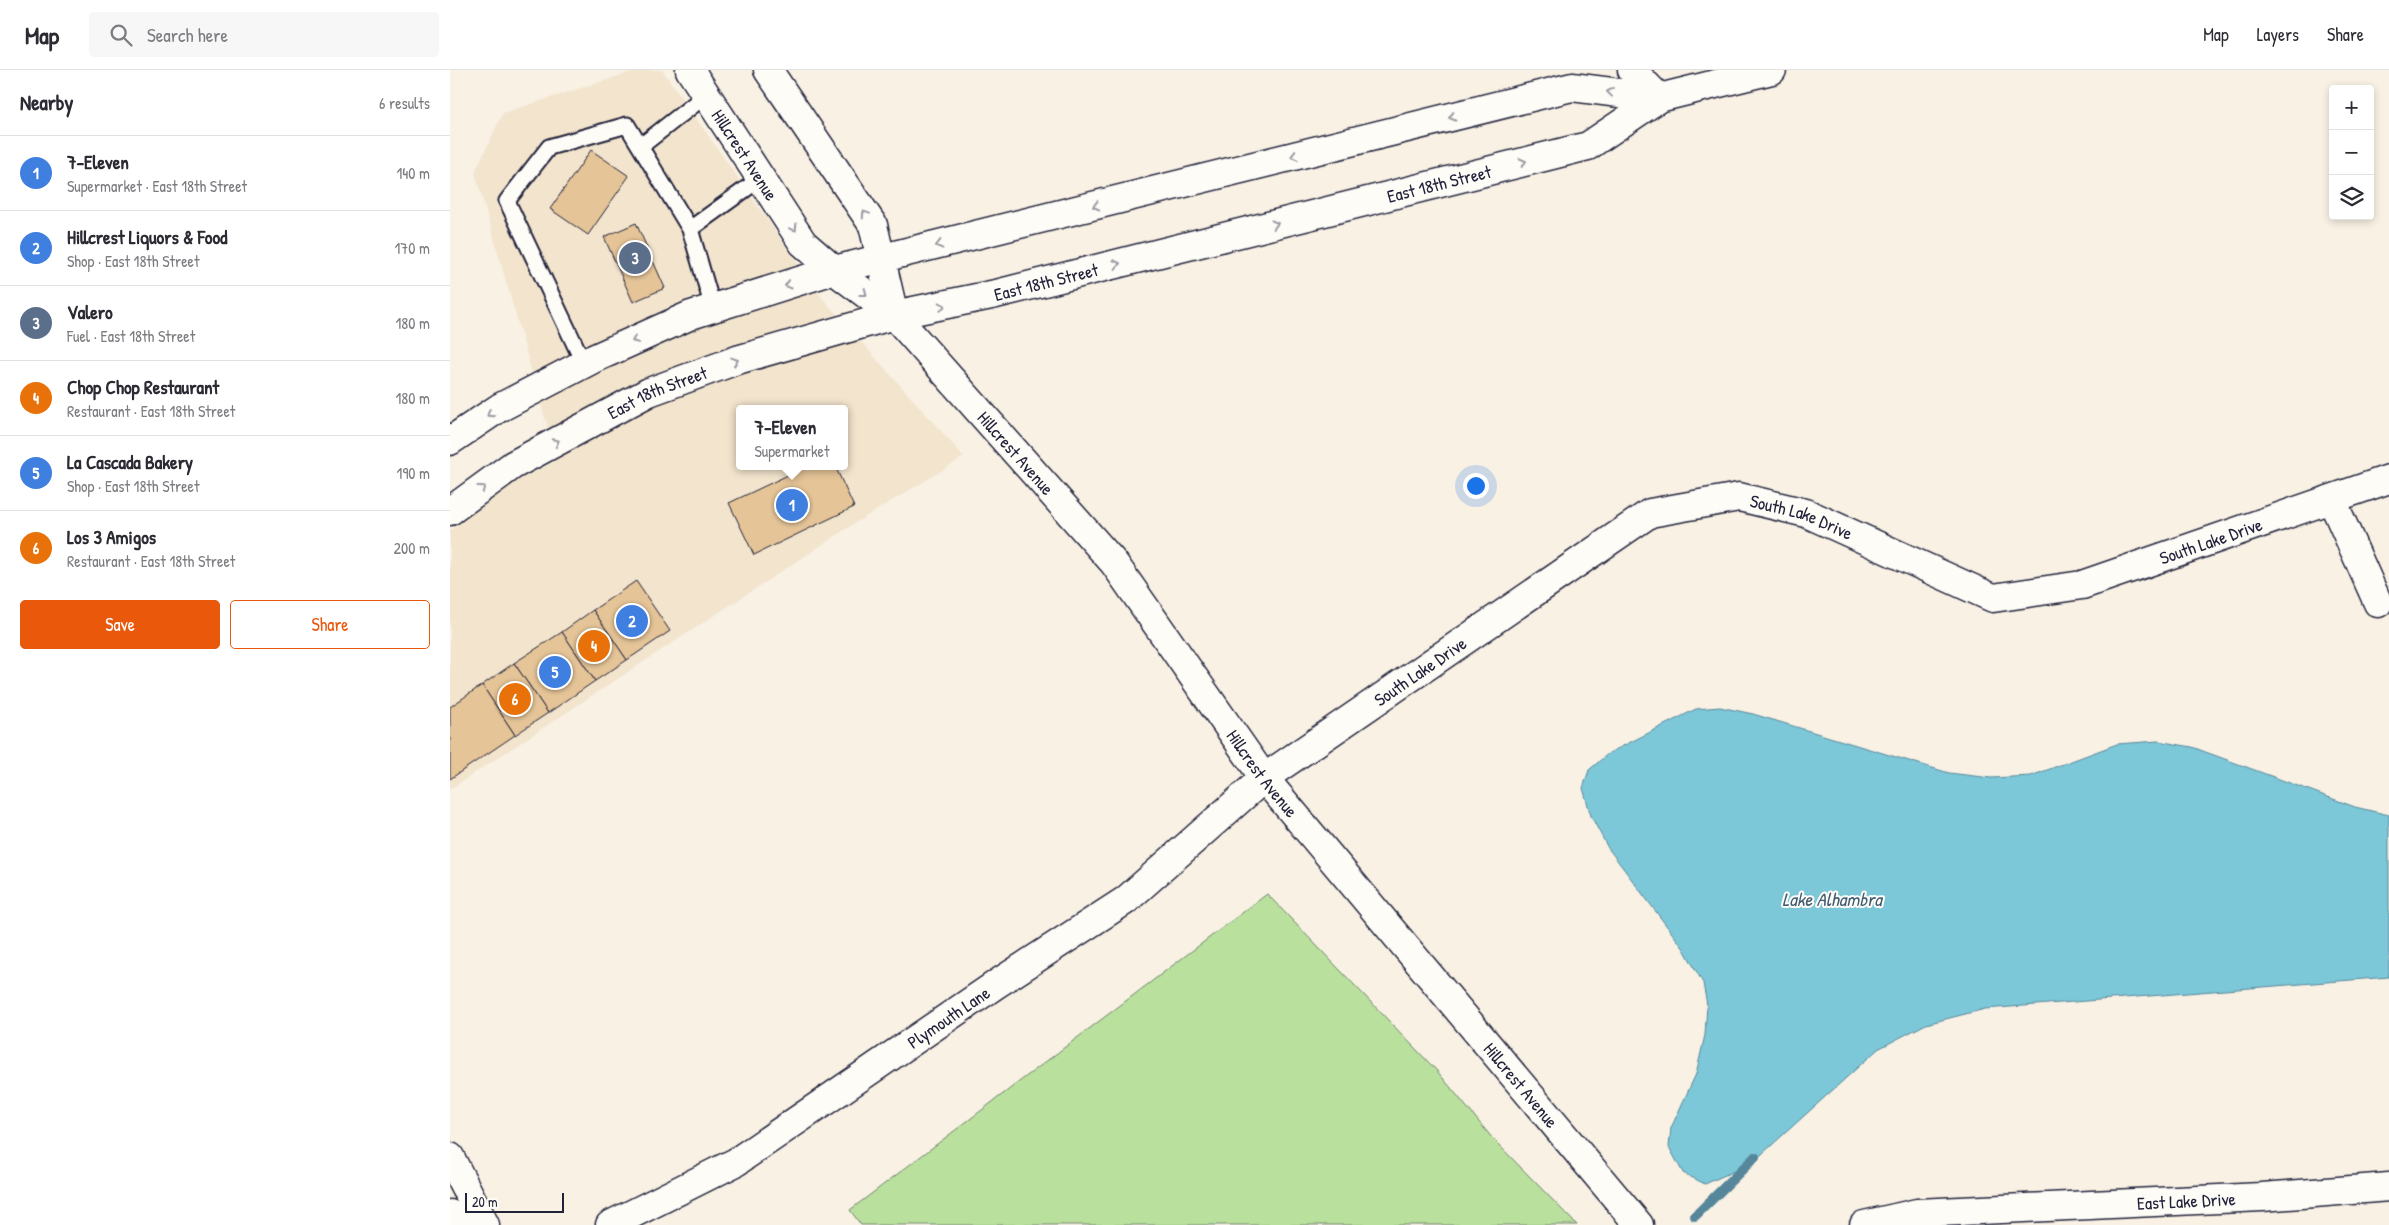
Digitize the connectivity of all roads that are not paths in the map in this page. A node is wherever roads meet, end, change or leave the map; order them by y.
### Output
1 (690, 70) edge
2 (768, 70) edge
3 (1632, 70) edge
4 (1772, 70) edge
5 (706, 95) junction
6 (1658, 98) junction
7 (641, 146) junction
8 (761, 178) junction
9 (690, 228) junction
10 (882, 259) junction
11 (834, 270) junction
12 (713, 308) junction
13 (894, 316) junction
14 (584, 364) junction
15 (450, 441) edge
16 (2389, 479) edge
17 (2332, 500) junction
18 (450, 511) edge
19 (2378, 603) dead end
20 (1264, 778) junction
21 (450, 1157) edge
22 (2389, 1187) edge
23 (450, 1214) edge
24 (468, 1225) edge
25 (485, 1225) edge
26 (610, 1225) edge
27 (1639, 1225) edge
28 (1864, 1225) edge

1 - 5 street, Hillcrest Avenue
10 -> 2 street, Hillcrest Avenue
3 - 6 street
4 - 6 street, East 18th Street
5 - 7 lane
5 - 8 street, Hillcrest Avenue
6 -> 10 street, East 18th Street
13 -> 6 street, East 18th Street
7 - 9 lane
7 - 14 lane
8 - 9 lane
8 -> 11 street, Hillcrest Avenue
9 - 12 lane
10 - 11 street, East 18th Street
10 - 13 street, Hillcrest Avenue
11 -> 12 street, East 18th Street
11 -> 13 street, Hillcrest Avenue
12 -> 14 street, East 18th Street
18 -> 13 street, East 18th Street
13 - 20 street, Hillcrest Avenue
14 -> 15 street, East 18th Street
16 - 17 street, South Lake Drive
17 - 19 street
17 - 20 street, South Lake Drive
20 - 26 street, Plymouth Lane
20 - 27 street, Hillcrest Avenue
21 - 25 street
22 - 28 street, East Lake Drive
23 - 24 street

